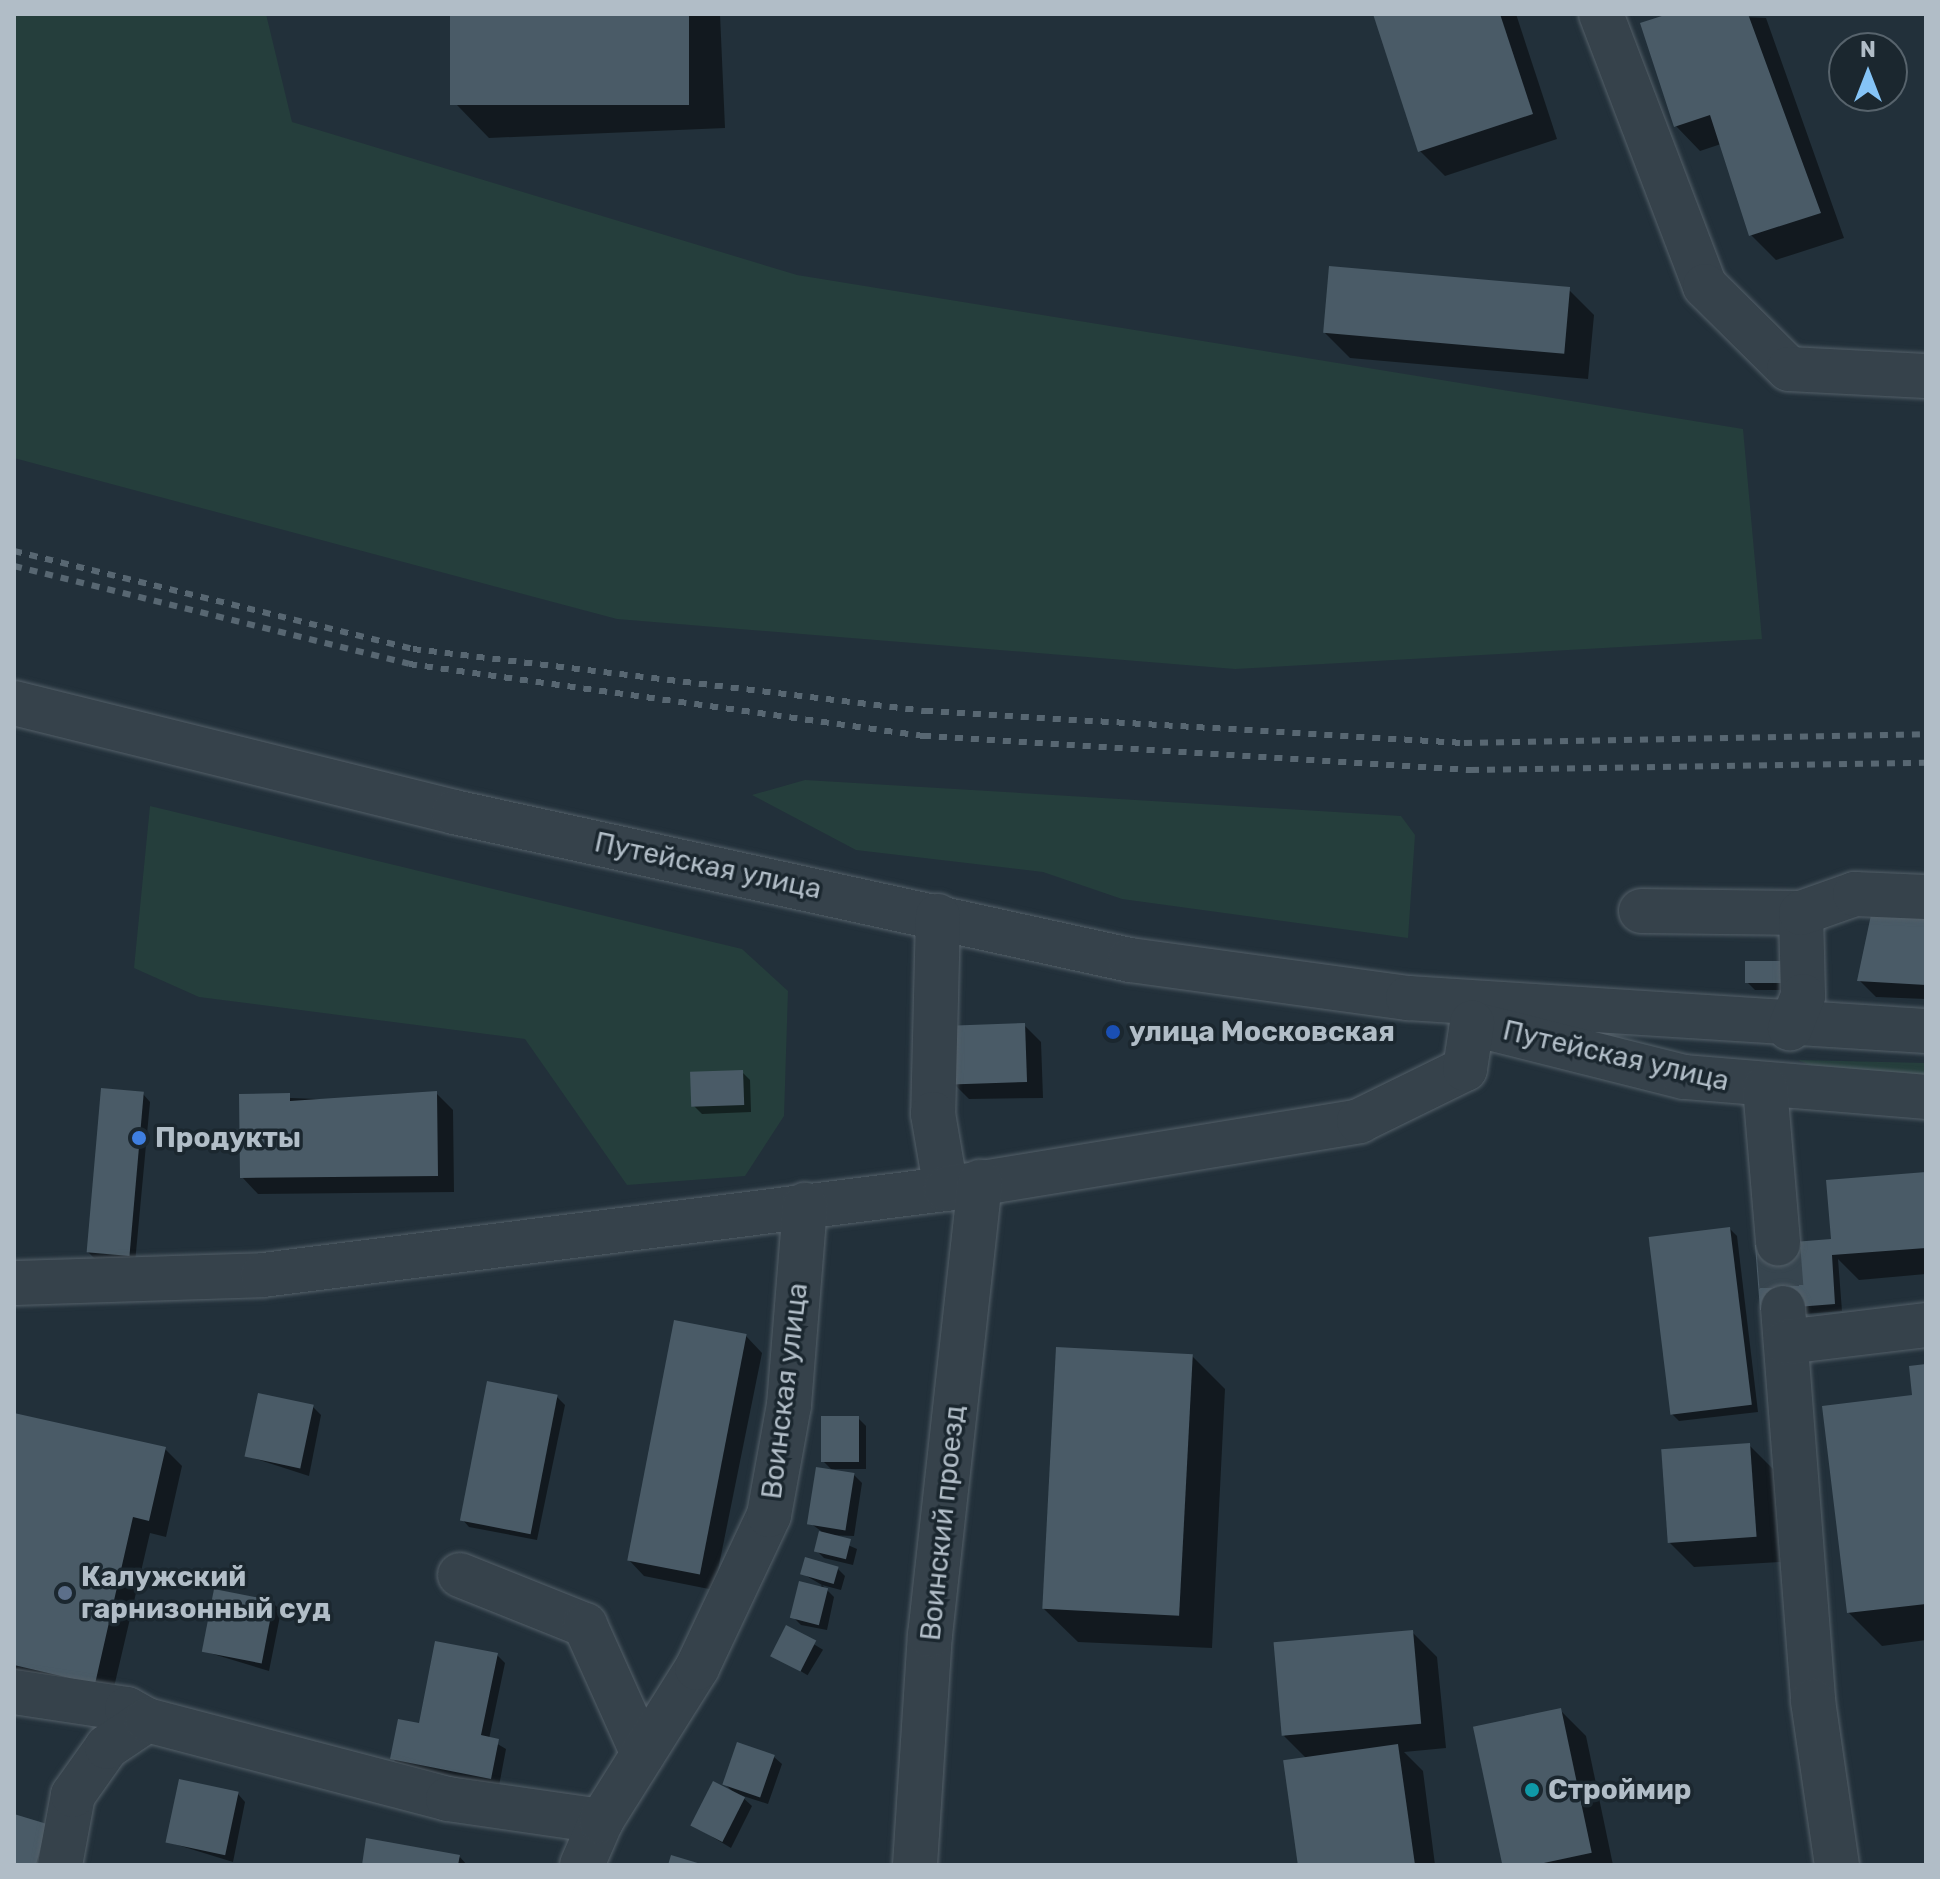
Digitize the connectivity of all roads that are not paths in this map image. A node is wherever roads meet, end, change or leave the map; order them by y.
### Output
1 (1601, 14) edge
2 (1926, 376) edge
3 (14, 703) edge
4 (1926, 897) edge
5 (1641, 911) dead end
6 (1801, 913) junction
7 (938, 916) junction
8 (1408, 998) junction
9 (1472, 1023) junction
10 (1790, 1028) junction
11 (1926, 1031) edge
12 (1765, 1087) junction
13 (1926, 1097) edge
14 (963, 1186) junction
15 (805, 1205) junction
16 (1778, 1243) tunnel mouth
17 (14, 1283) edge
18 (1926, 1325) edge
19 (460, 1575) dead end
20 (14, 1692) edge
21 (147, 1720) junction
22 (643, 1754) junction
23 (601, 1821) junction
24 (60, 1865) edge
25 (582, 1865) edge
26 (915, 1865) edge
27 (1837, 1865) edge

1 - 2 street
3 - 7 street, Путейская улица
4 - 6 street
5 - 6 street
6 - 10 street
7 - 8 street, Путейская улица
7 - 14 street, Воинский проезд
8 - 9 street, Путейская улица
8 - 10 street, Путейская улица
9 - 12 street, Путейская улица
9 - 14 street
10 - 11 street, Путейская улица
12 - 13 street, Путейская улица
12 - 16 street
14 - 15 street
14 - 26 street, Воинский проезд
15 - 17 street
15 - 22 street, Воинская улица
18 - 27 street
19 - 22 street
20 - 21 street
21 - 23 street
21 - 24 street
22 - 23 street, Воинская улица
23 - 25 street, Воинская улица

